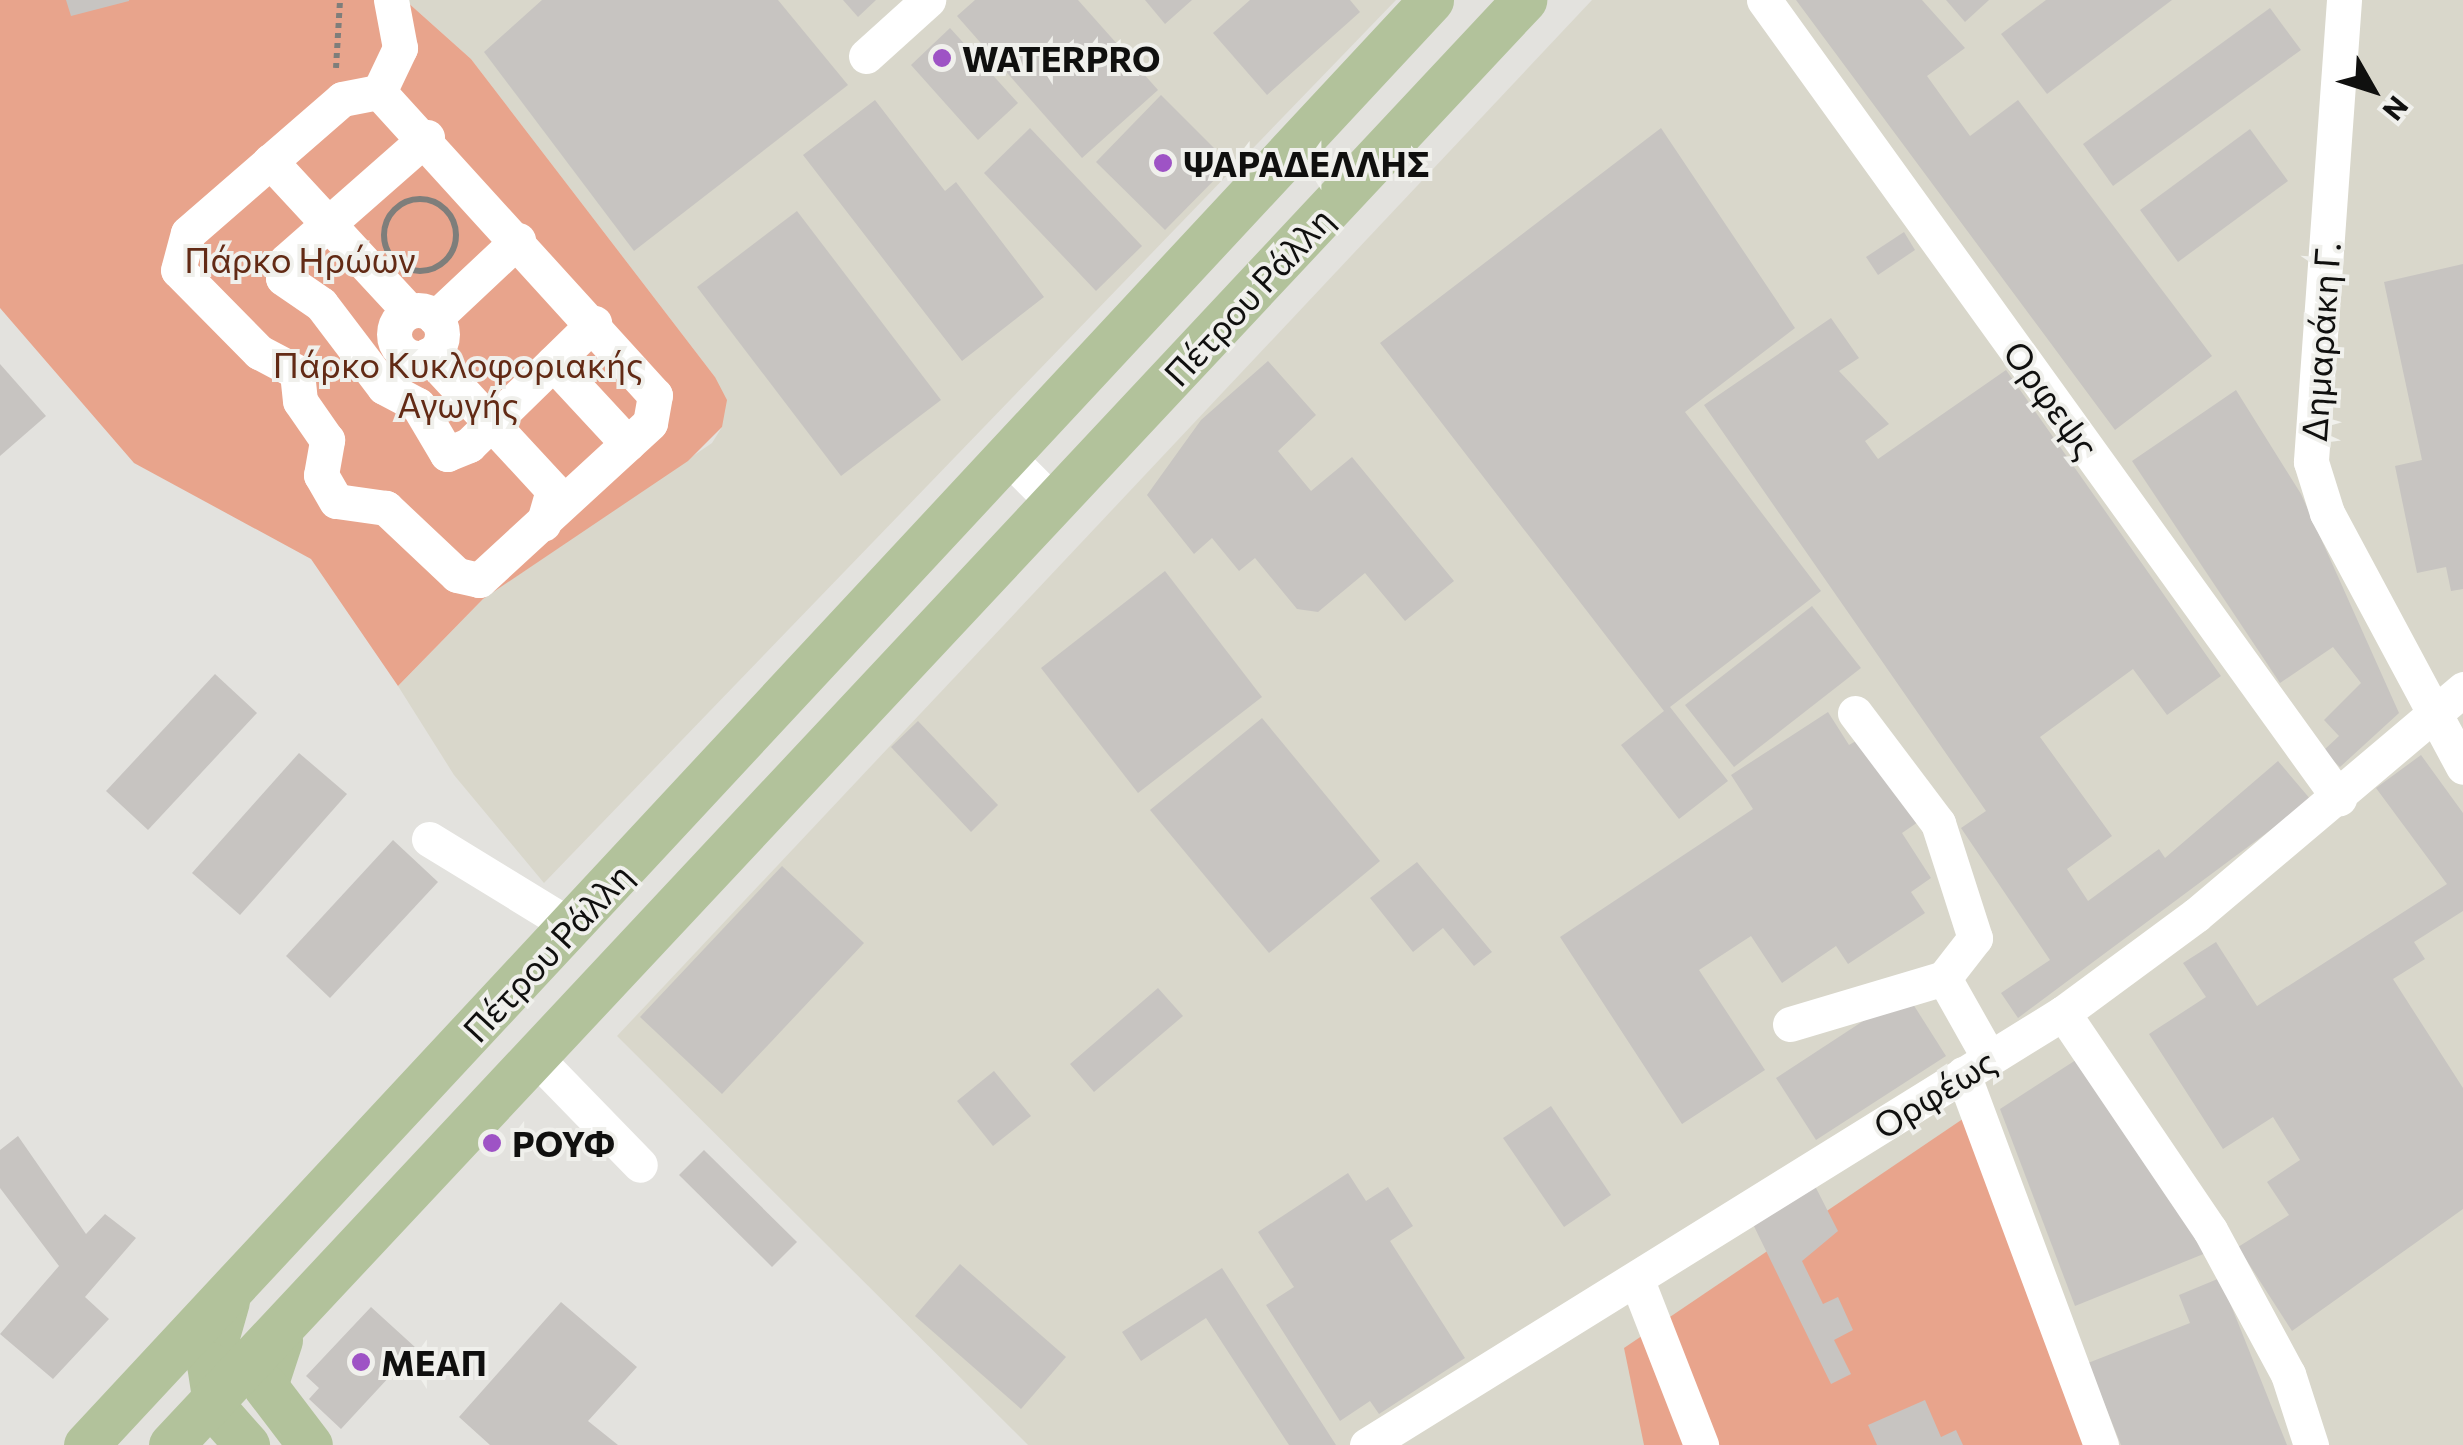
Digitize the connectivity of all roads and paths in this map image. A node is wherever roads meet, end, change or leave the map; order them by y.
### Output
1 (340, 0) edge
2 (391, 0) edge
3 (928, 0) edge
4 (1524, 0) edge
5 (1764, 0) edge
6 (2344, 0) edge
7 (1414, 6) edge
8 (866, 56) dead end
9 (379, 92) junction
10 (320, 117) junction
11 (427, 138) junction
12 (264, 167) junction
13 (322, 230) junction
14 (462, 235) joint
15 (518, 240) junction
16 (594, 323) junction
17 (418, 333) junction
18 (553, 363) junction
19 (374, 376) junction
20 (496, 418) junction
21 (628, 444) junction
22 (1006, 456) junction
23 (596, 473) junction
24 (1055, 504) junction
25 (543, 524) junction
26 (2463, 689) edge
27 (1854, 713) dead end
28 (2428, 714) junction
29 (2463, 767) edge
30 (2339, 798) junction
31 (429, 839) dead end
32 (571, 926) junction
33 (1944, 978) junction
34 (2063, 1013) junction
35 (1790, 1024) dead end
36 (538, 1060) junction
37 (1976, 1066) junction
38 (640, 1164) dead end
39 (1638, 1283) junction
40 (232, 1290) junction
41 (280, 1338) junction
42 (215, 1402) junction
43 (86, 1445) edge
44 (171, 1445) edge
45 (248, 1445) edge
46 (310, 1445) edge
47 (1368, 1445) edge
48 (1701, 1445) edge
49 (2101, 1445) edge
50 (2311, 1445) edge

1 - 10 path
2 - 9 street
3 - 8 street
4 - 24 main road, Πέτρου Ράλλη
5 - 30 street, Ορφεψς
6 - 28 street, Δημαράκη Γ.
7 - 22 main road, Πέτρου Ράλλη
9 - 10 street
9 - 11 street
10 - 12 street
11 - 13 street
11 - 15 street
12 - 13 street
12 - 25 street
13 - 17 street
13 - 19 street
14 - 14 path
15 - 16 street
15 - 17 street
16 - 18 street
16 - 21 street
17 - 19 street
17 - 20 street
18 - 20 street
18 - 21 street
19 - 20 street
20 - 23 street
20 - 25 street
21 - 23 street
22 - 24 street
22 - 32 main road, Πέτρου Ράλλη
23 - 25 street
24 - 36 main road, Πέτρου Ράλλη
26 - 28 street, Ορφέως
27 - 33 street
28 - 29 street, Δημαράκη Γ.
28 - 30 street, Ορφέως
30 - 34 street, Ορφέως
31 - 32 street
32 - 40 main road, Πέτρου Ράλλη
33 - 35 street
33 - 37 street
34 - 37 street, Ορφέως
34 - 50 street
36 - 38 street
36 - 41 main road, Πέτρου Ράλλη
37 - 39 street, Ορφέως
37 - 49 street
39 - 47 street, Ορφέως
39 - 48 street
40 - 42 main road
40 - 43 main road, Πέτρου Ράλλη
41 - 42 main road, Πέτρου Ράλλη
41 - 46 main road
42 - 44 main road, Πέτρου Ράλλη
42 - 45 main road

